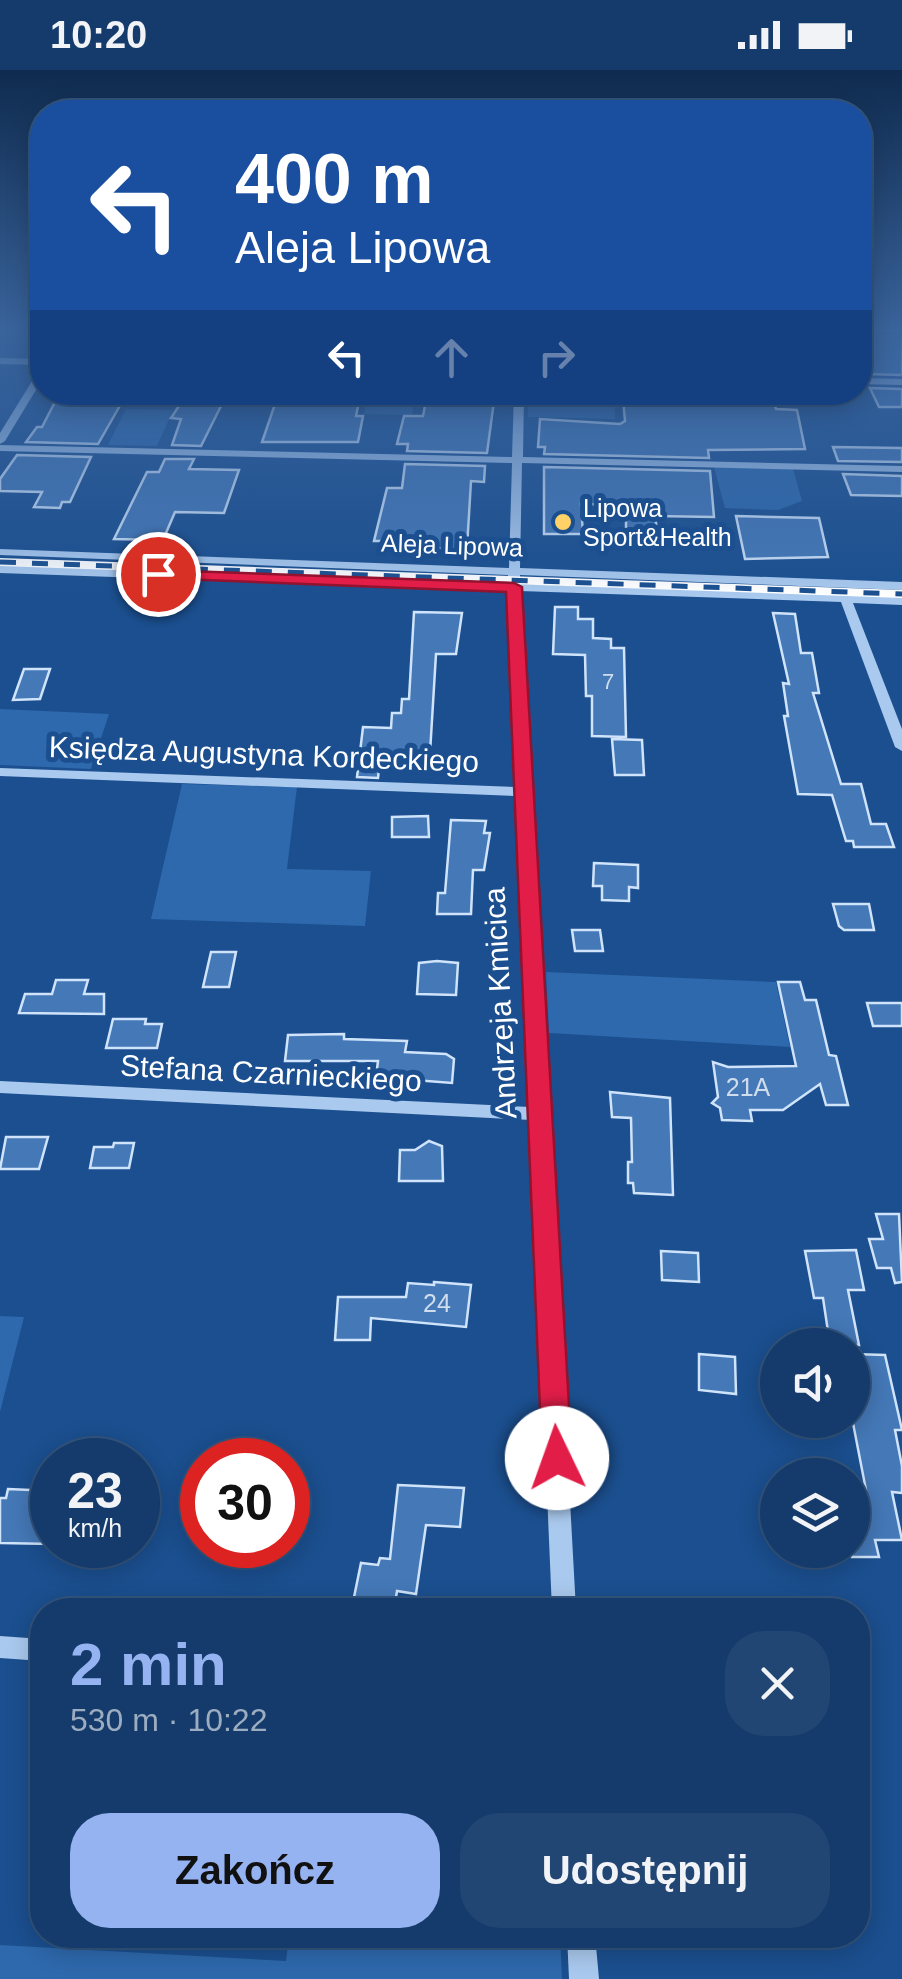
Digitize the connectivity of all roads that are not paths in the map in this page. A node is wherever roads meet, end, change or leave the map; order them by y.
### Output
1 (15, 419) edge
2 (518, 419) edge
3 (0, 445) edge
4 (516, 460) junction
5 (902, 469) edge
6 (0, 552) edge
7 (0, 569) edge
8 (515, 578) junction
9 (902, 586) edge
10 (845, 598) junction
11 (902, 601) edge
12 (902, 747) edge
13 (0, 772) edge
14 (525, 792) junction
15 (0, 1087) edge
16 (540, 1114) junction
17 (563, 1598) edge
18 (0, 1647) edge
19 (30, 1649) edge
20 (582, 1948) edge
21 (584, 1979) edge

1 - 3 street
2 - 4 street, Andrzeja Kmicica
3 - 4 street
4 - 5 street
4 - 8 street, Andrzeja Kmicica
6 - 8 street, Aleja Lipowa
7 - 8 street, Aleja Lipowa
8 - 9 street, Aleja Lipowa
8 - 10 street, Aleja Lipowa
8 - 14 street, Andrzeja Kmicica
10 - 11 street, Aleja Lipowa
10 - 12 street
13 - 14 street, Księdza Augustyna Kordeckiego
14 - 16 street, Andrzeja Kmicica
15 - 16 street, Stefana Czarnieckiego
16 - 17 street, Andrzeja Kmicica
18 - 19 street
20 - 21 street

